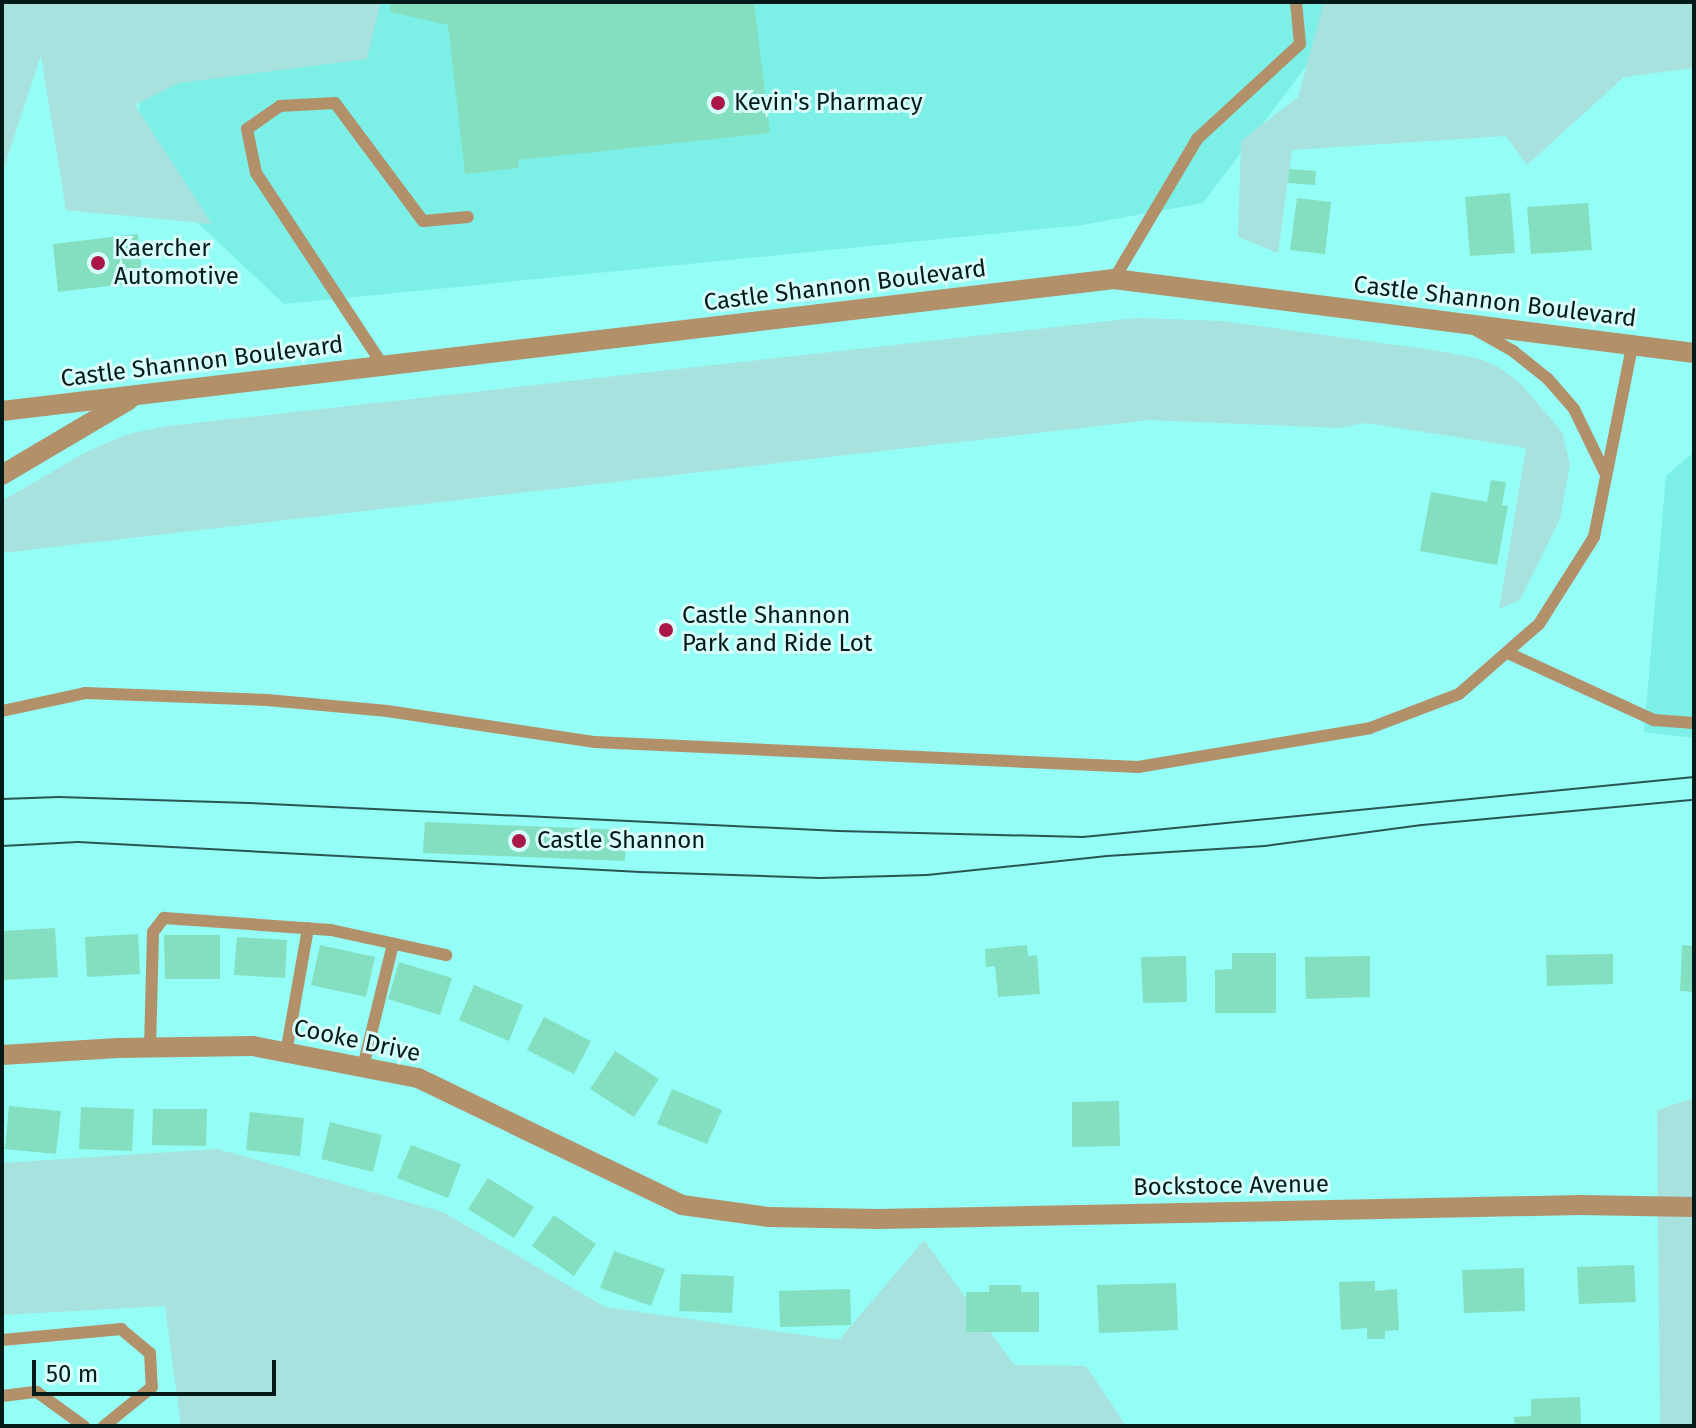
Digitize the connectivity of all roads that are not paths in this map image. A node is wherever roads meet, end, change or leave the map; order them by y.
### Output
1 (1296, 2) edge
2 (468, 217) dead end
3 (1114, 279) junction
4 (1465, 324) junction
5 (1632, 346) junction
6 (1694, 353) edge
7 (384, 367) junction
8 (135, 396) junction
9 (2, 411) edge
10 (2, 475) edge
11 (1606, 475) junction
12 (1508, 653) junction
13 (2, 711) edge
14 (1694, 723) edge
15 (308, 928) junction
16 (393, 944) junction
17 (446, 955) dead end
18 (150, 1048) junction
19 (286, 1053) junction
20 (2, 1055) edge
21 (363, 1067) junction
22 (1694, 1207) edge
23 (769, 1217) joint
24 (2, 1340) edge
25 (2, 1396) edge
26 (84, 1426) edge
27 (104, 1426) edge

1 - 3 lane
2 - 7 lane
3 - 4 street, Castle Shannon Boulevard
3 - 7 street, Castle Shannon Boulevard
4 - 5 street, Castle Shannon Boulevard
4 - 11 lane
5 - 6 street, Castle Shannon Boulevard
5 - 11 lane
7 - 8 street, Castle Shannon Boulevard
8 - 9 street, Castle Shannon Boulevard
8 - 10 street
11 - 12 lane
12 - 13 lane
12 - 14 lane
15 - 16 lane
15 - 18 lane
15 - 19 lane
16 - 17 lane
16 - 21 lane
18 - 19 street, Cooke Drive
18 - 20 street, Cooke Drive
19 - 21 street, Cooke Drive
21 - 23 street, Cooke Drive
22 - 23 street, Bockstoce Avenue
24 - 27 lane
25 - 26 lane

